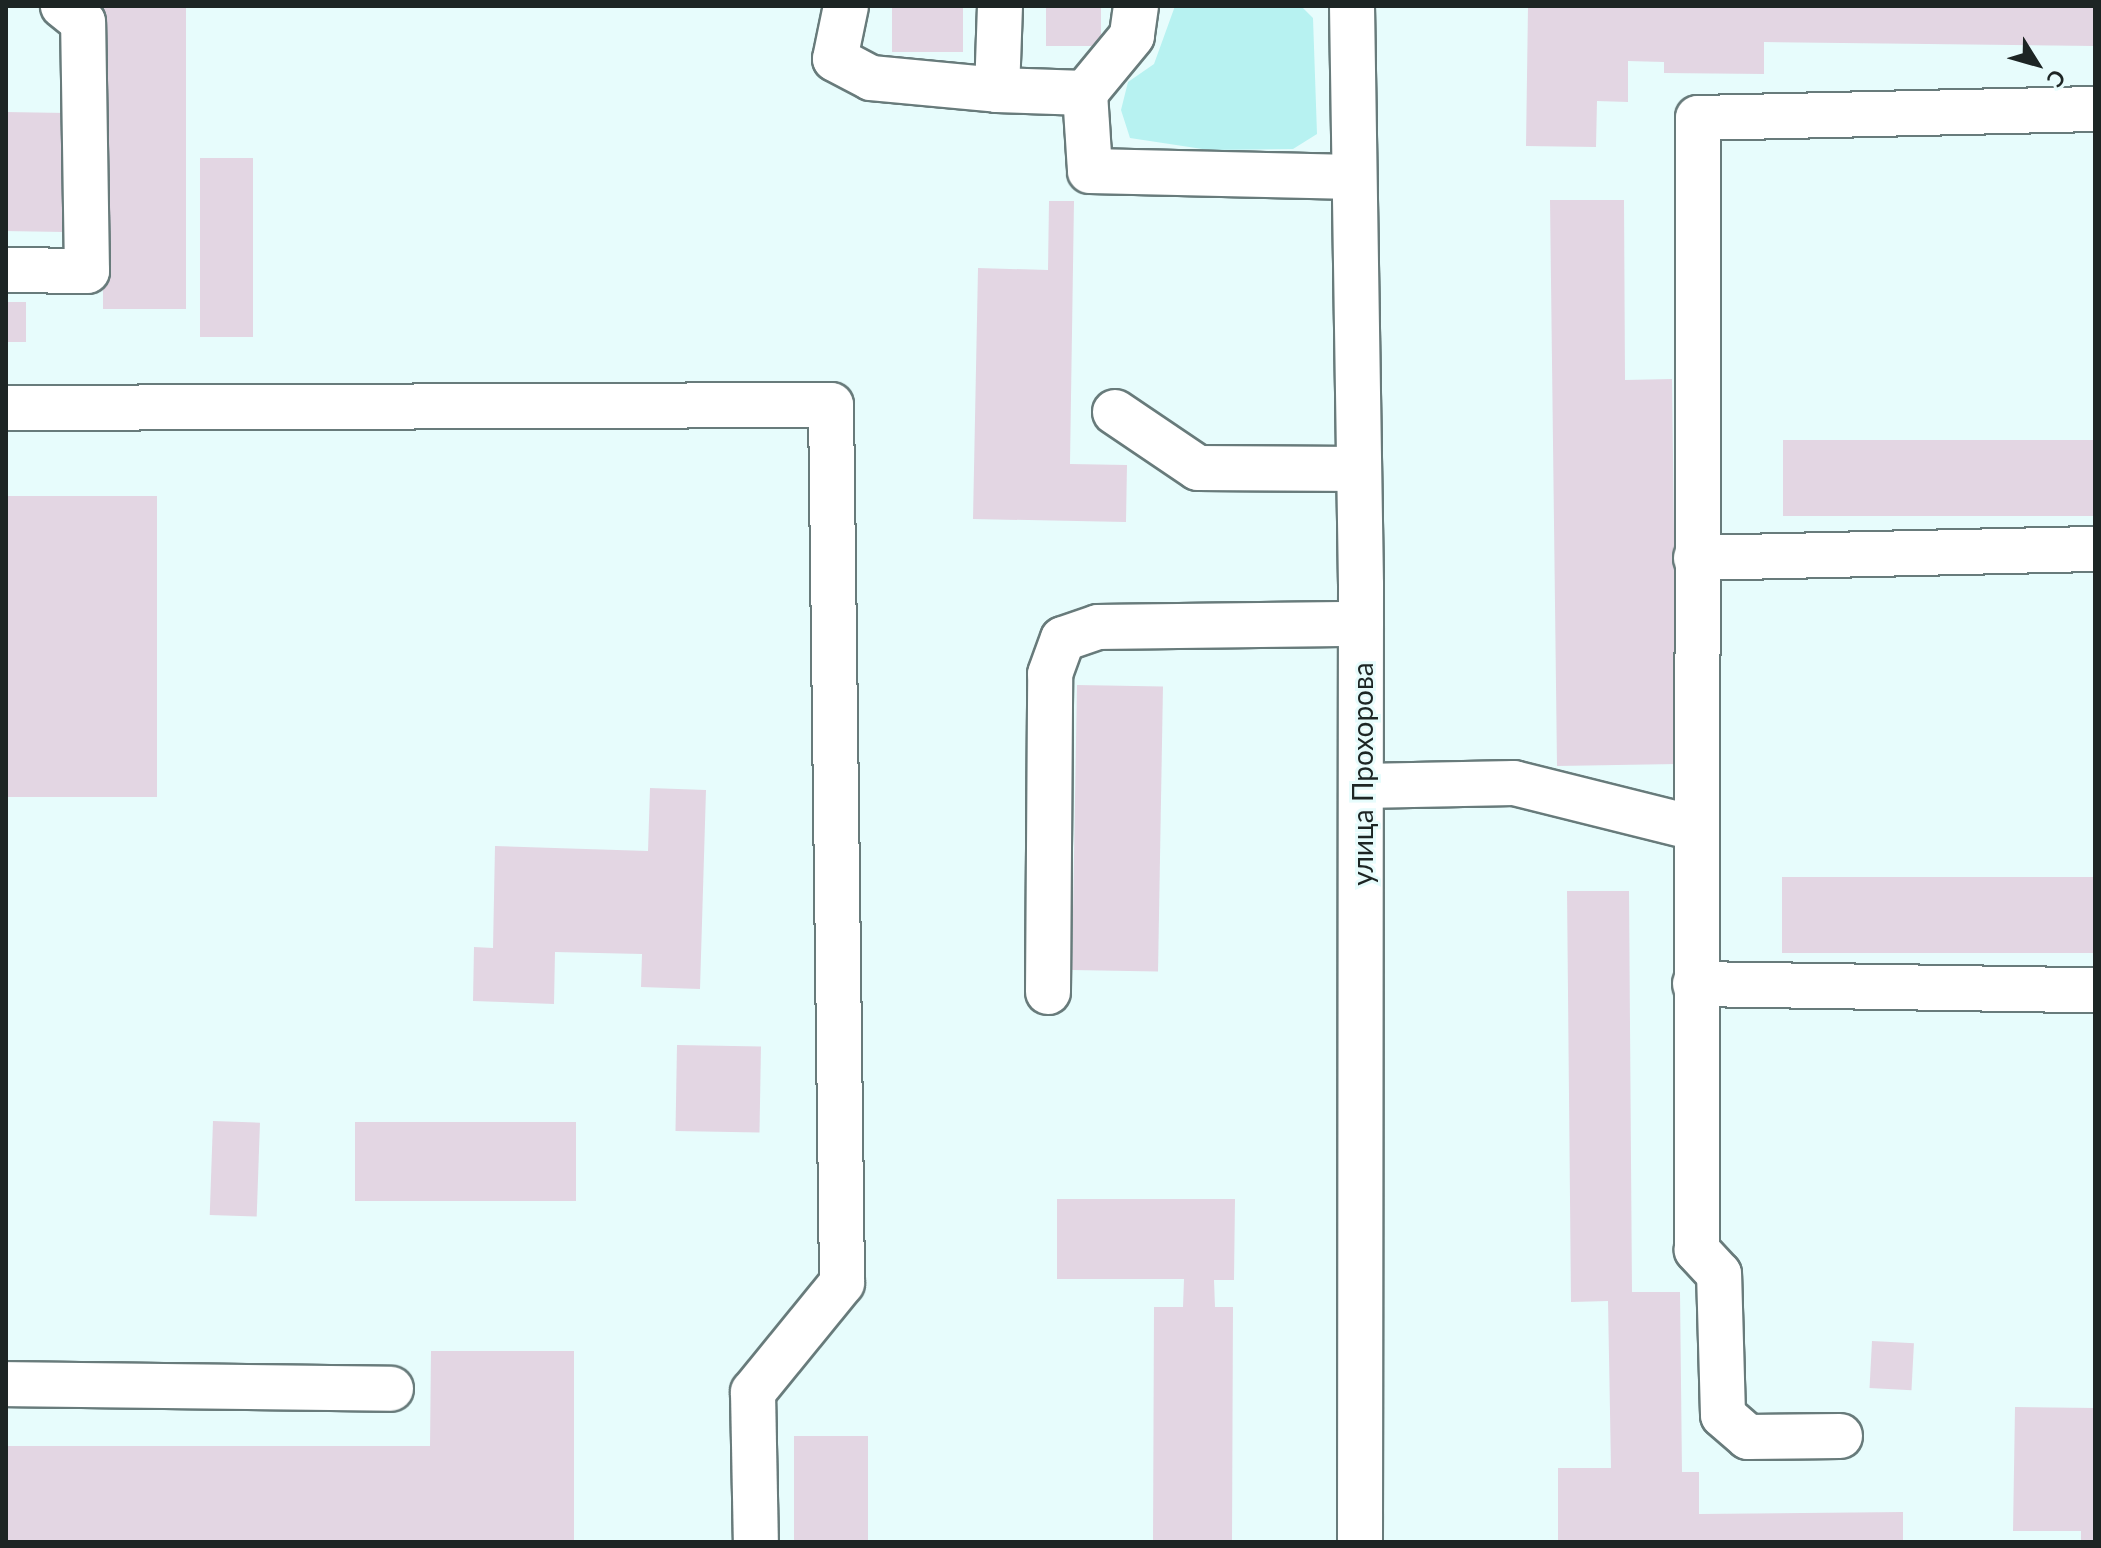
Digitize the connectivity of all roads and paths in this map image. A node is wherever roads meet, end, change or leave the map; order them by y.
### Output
1 (63, 6) edge
2 (846, 6) edge
3 (1000, 6) edge
4 (1136, 6) edge
5 (1352, 6) edge
6 (997, 90) junction
7 (1085, 93) junction
8 (2095, 109) edge
9 (1354, 177) junction
10 (6, 270) edge
11 (6, 408) edge
12 (1115, 412) dead end
13 (1359, 469) junction
14 (2095, 549) edge
15 (1696, 558) junction
16 (1361, 624) junction
17 (1362, 786) junction
18 (1695, 828) junction
19 (1695, 984) junction
20 (2095, 990) edge
21 (1048, 992) dead end
22 (6, 1384) edge
23 (391, 1389) dead end
24 (1840, 1436) dead end
25 (756, 1542) edge
26 (1360, 1542) edge

1 - 10 street
2 - 6 street
3 - 6 street
4 - 7 street
5 - 9 street, улица Прохорова
6 - 7 street
7 - 9 street
8 - 15 street
9 - 13 street, улица Прохорова
11 - 25 street
12 - 13 street
13 - 16 street, улица Прохорова
14 - 15 street
15 - 18 street
16 - 17 street, улица Прохорова
16 - 21 street
17 - 18 street
17 - 26 street, улица Прохорова
18 - 19 street
19 - 20 street
19 - 24 street
22 - 23 street

